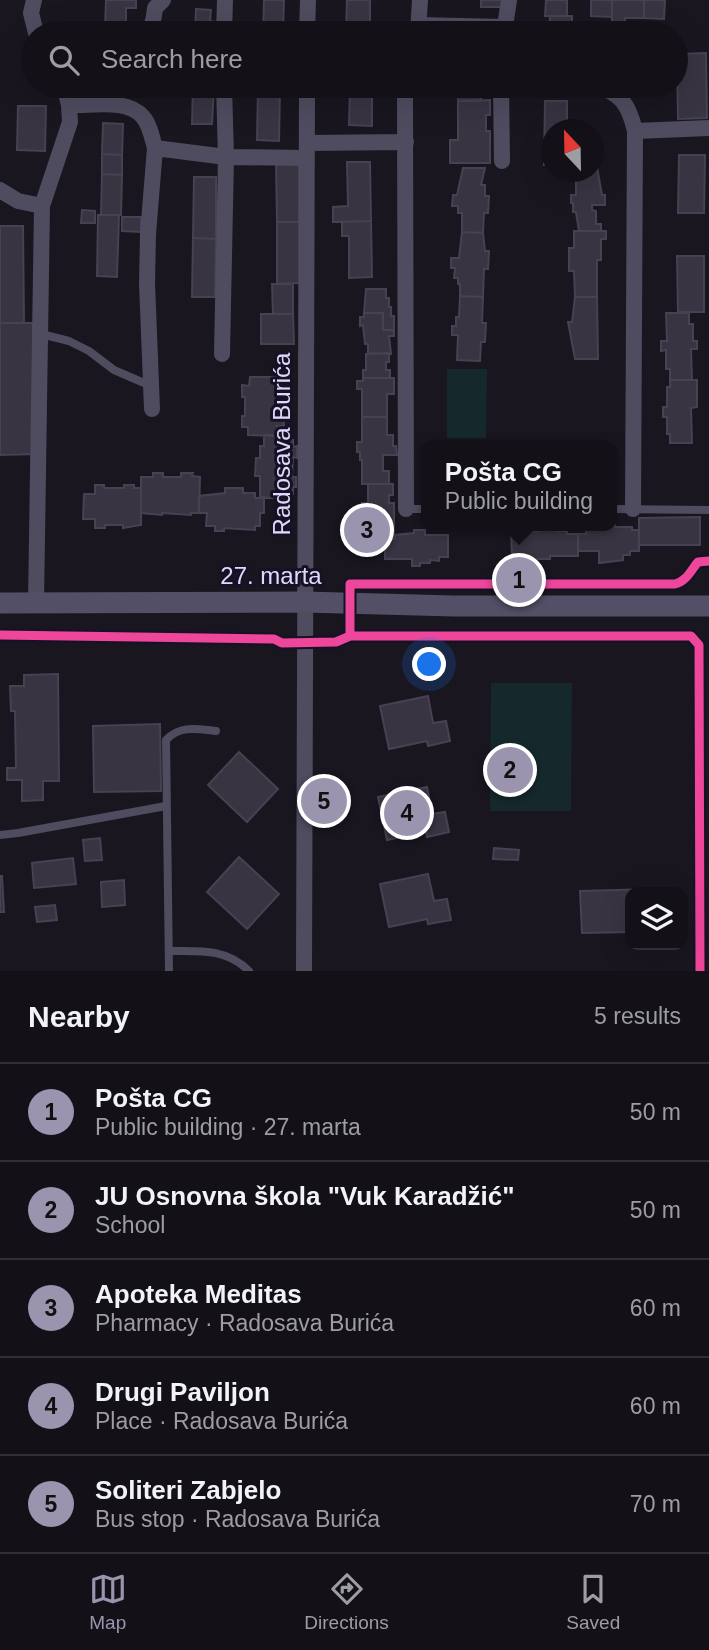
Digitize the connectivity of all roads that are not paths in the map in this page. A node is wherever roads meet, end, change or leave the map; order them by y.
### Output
1 (34, 0) edge
2 (163, 0) edge
3 (225, 0) edge
4 (308, 0) edge
5 (420, 0) edge
6 (509, 0) edge
7 (33, 21) edge
8 (153, 21) edge
9 (224, 21) edge
10 (307, 21) edge
11 (419, 21) edge
12 (506, 21) edge
13 (67, 98) edge
14 (224, 98) edge
15 (307, 98) edge
16 (405, 98) edge
17 (501, 98) edge
18 (620, 98) edge
19 (69, 106) junction
20 (709, 128) edge
21 (635, 131) junction
22 (406, 142) junction
23 (155, 148) junction
24 (307, 150) junction
25 (226, 157) junction
26 (502, 161) dead end
27 (0, 190) edge
28 (43, 206) junction
29 (41, 334) junction
30 (222, 354) dead end
31 (151, 386) junction
32 (152, 409) dead end
33 (406, 509) joint
34 (421, 509) edge
35 (617, 509) edge
36 (633, 509) junction
37 (709, 510) edge
38 (304, 602) junction
39 (0, 603) edge
40 (36, 603) junction
41 (709, 606) edge
42 (215, 731) dead end
43 (166, 806) junction
44 (0, 835) edge
45 (169, 951) junction
46 (169, 971) edge
47 (249, 971) edge
48 (304, 971) edge

1 - 7 street
2 - 8 street
3 - 9 street
4 - 10 street
5 - 11 street
6 - 12 street
13 - 19 street
14 - 25 street
15 - 24 street, Radosava Burića
16 - 22 street
17 - 26 street
18 - 21 street
19 - 23 street
19 - 28 street
20 - 21 street
21 - 36 street
22 - 24 street
22 - 33 street
23 - 25 street
23 - 31 street
24 - 25 street
24 - 38 street, Radosava Burića
25 - 30 street
27 - 28 street
28 - 29 street
29 - 31 lane
29 - 40 street
31 - 32 street
33 - 34 lane
35 - 36 lane
36 - 37 lane
38 - 40 street, 27. marta
38 - 41 street, 27. marta
38 - 48 street, Radosava Burića
39 - 40 street, 27. marta
42 - 43 lane
43 - 44 lane
43 - 45 lane
45 - 46 lane
45 - 47 lane

